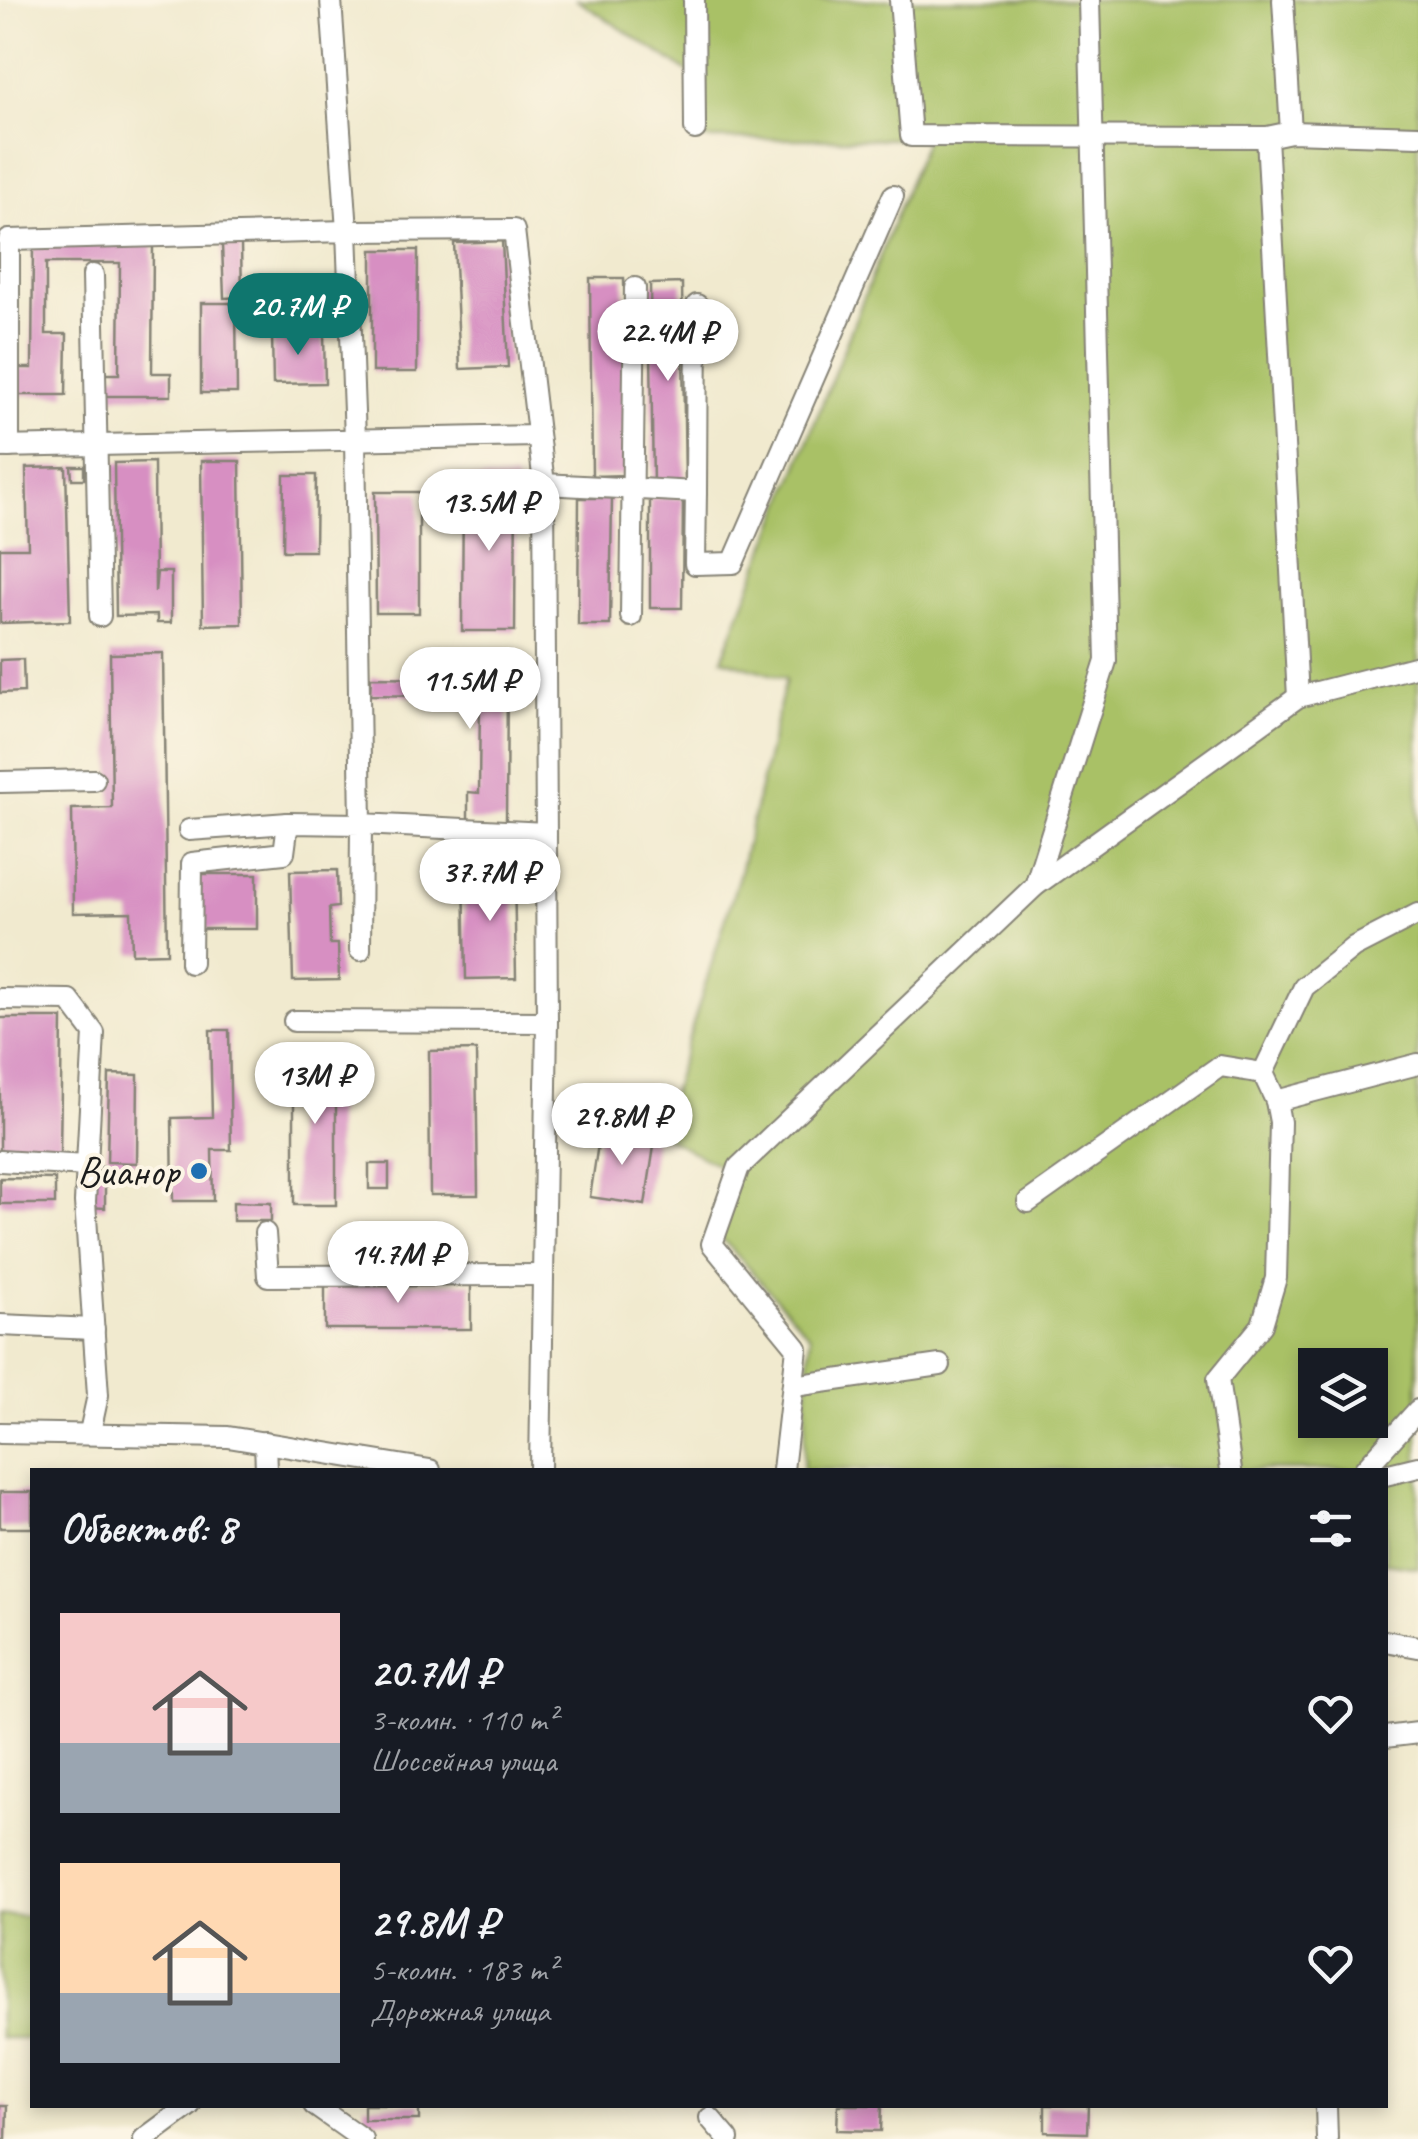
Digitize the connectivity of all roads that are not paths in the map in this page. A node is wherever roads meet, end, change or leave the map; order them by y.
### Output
1 (331, 0) edge
2 (694, 0) edge
3 (900, 0) edge
4 (1089, 0) edge
5 (1283, 0) edge
6 (695, 129) dead end
7 (1291, 132) junction
8 (1418, 136) edge
9 (1267, 138) junction
10 (1092, 139) junction
11 (892, 196) dead end
12 (347, 232) junction
13 (94, 275) dead end
14 (635, 288) dead end
15 (696, 305) dead end
16 (538, 436) junction
17 (356, 438) junction
18 (96, 443) junction
19 (5, 447) edge
20 (544, 484) junction
21 (633, 488) junction
22 (696, 492) junction
23 (100, 616) dead end
24 (631, 616) dead end
25 (1418, 666) edge
26 (1298, 696) junction
27 (94, 780) dead end
28 (0, 782) edge
29 (288, 823) junction
30 (361, 824) junction
31 (188, 830) dead end
32 (546, 832) junction
33 (1035, 886) junction
34 (1418, 914) edge
35 (360, 950) dead end
36 (191, 963) dead end
37 (0, 1000) edge
38 (294, 1022) dead end
39 (547, 1022) junction
40 (1418, 1064) edge
41 (1263, 1073) junction
42 (1276, 1102) junction
43 (0, 1161) edge
44 (87, 1166) junction
45 (1028, 1202) dead end
46 (266, 1232) dead end
47 (543, 1275) junction
48 (0, 1325) edge
49 (94, 1329) junction
50 (940, 1364) dead end
51 (794, 1386) junction
52 (1418, 1410) edge
53 (90, 1432) junction
54 (0, 1433) edge
55 (265, 1442) junction
56 (347, 1463) edge
57 (1418, 1467) edge
58 (266, 1468) edge
59 (406, 1468) edge
60 (540, 1468) edge
61 (783, 1468) edge
62 (1230, 1468) edge
63 (1366, 1468) edge
64 (1388, 1474) edge
65 (1388, 1641) edge
66 (1418, 1646) edge
67 (1418, 1732) edge
68 (1388, 1737) edge
69 (186, 2108) edge
70 (1326, 2108) edge
71 (344, 2116) edge
72 (710, 2118) dead end
73 (144, 2139) edge
74 (362, 2139) edge
75 (728, 2139) edge
76 (1327, 2139) edge

1 - 12 street
2 - 6 street
3 - 10 street
4 - 10 street
5 - 7 street
7 - 8 street
7 - 9 street
9 - 10 street
9 - 26 street
10 - 33 street
11 - 22 street
12 - 16 street
12 - 17 street
12 - 19 street
13 - 18 street
14 - 21 street
15 - 22 street
16 - 17 street
16 - 20 street
17 - 18 street
17 - 30 street
18 - 19 street
18 - 23 street
20 - 21 street
20 - 32 street
21 - 22 street
21 - 24 street
25 - 26 street
26 - 33 street
27 - 28 street
29 - 30 street
29 - 31 street
29 - 36 street
30 - 32 street
30 - 35 street
32 - 39 street
33 - 51 street
34 - 41 street
37 - 44 street
38 - 39 street
39 - 47 street
40 - 42 street
41 - 42 street
41 - 45 street
42 - 62 street
43 - 44 street
44 - 49 street
46 - 47 street
47 - 60 street
48 - 49 street
49 - 53 street
50 - 51 street
51 - 61 street
52 - 63 street
53 - 54 street
53 - 55 street
55 - 56 street
55 - 58 street
56 - 59 street
57 - 64 street
65 - 66 street
67 - 68 street
69 - 73 street
70 - 76 street
71 - 74 street
72 - 75 street

